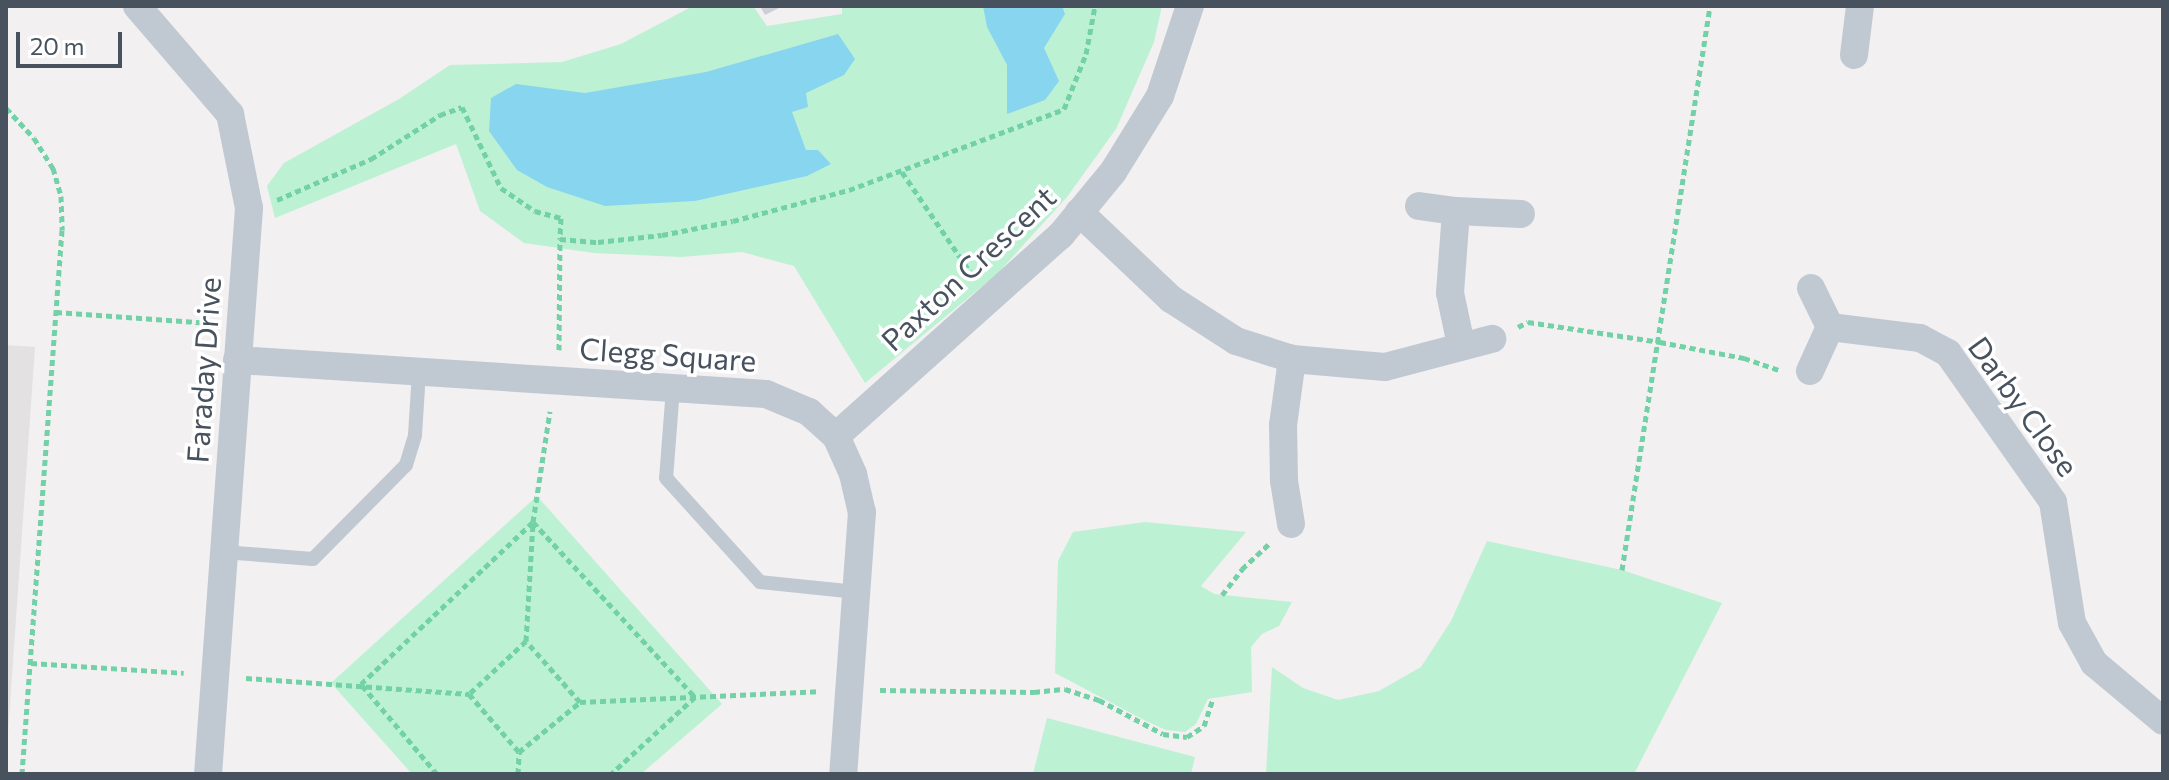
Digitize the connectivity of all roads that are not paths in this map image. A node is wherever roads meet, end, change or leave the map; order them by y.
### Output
1 (137, 6) edge
2 (1190, 6) edge
3 (1860, 6) edge
4 (1854, 55) dead end
5 (1419, 206) dead end
6 (1456, 211) junction
7 (1079, 212) junction
8 (1521, 214) dead end
9 (1811, 288) dead end
10 (1830, 327) junction
11 (1492, 339) road end
12 (1461, 345) junction
13 (1292, 359) junction
14 (237, 360) junction
15 (419, 371) junction
16 (1810, 371) road end
17 (673, 388) junction
18 (836, 436) junction
19 (1291, 524) road end
20 (223, 552) junction
21 (856, 592) junction
22 (2163, 721) edge
23 (208, 774) edge
24 (843, 774) edge

1 - 14 street, Faraday Drive
2 - 7 street, Paxton Crescent
3 - 4 street
5 - 6 street
6 - 8 street
6 - 12 street
7 - 13 street
7 - 18 street, Paxton Crescent
9 - 10 street
10 - 16 street
10 - 22 street, Darby Close
11 - 12 street
12 - 13 street
13 - 19 street
14 - 15 street, Clegg Square
14 - 20 street, Faraday Drive
15 - 17 street, Clegg Square
15 - 20 lane
17 - 18 street, Clegg Square
17 - 21 lane
18 - 21 street, Clegg Square
20 - 23 street, Faraday Drive
21 - 24 street, Clegg Square

